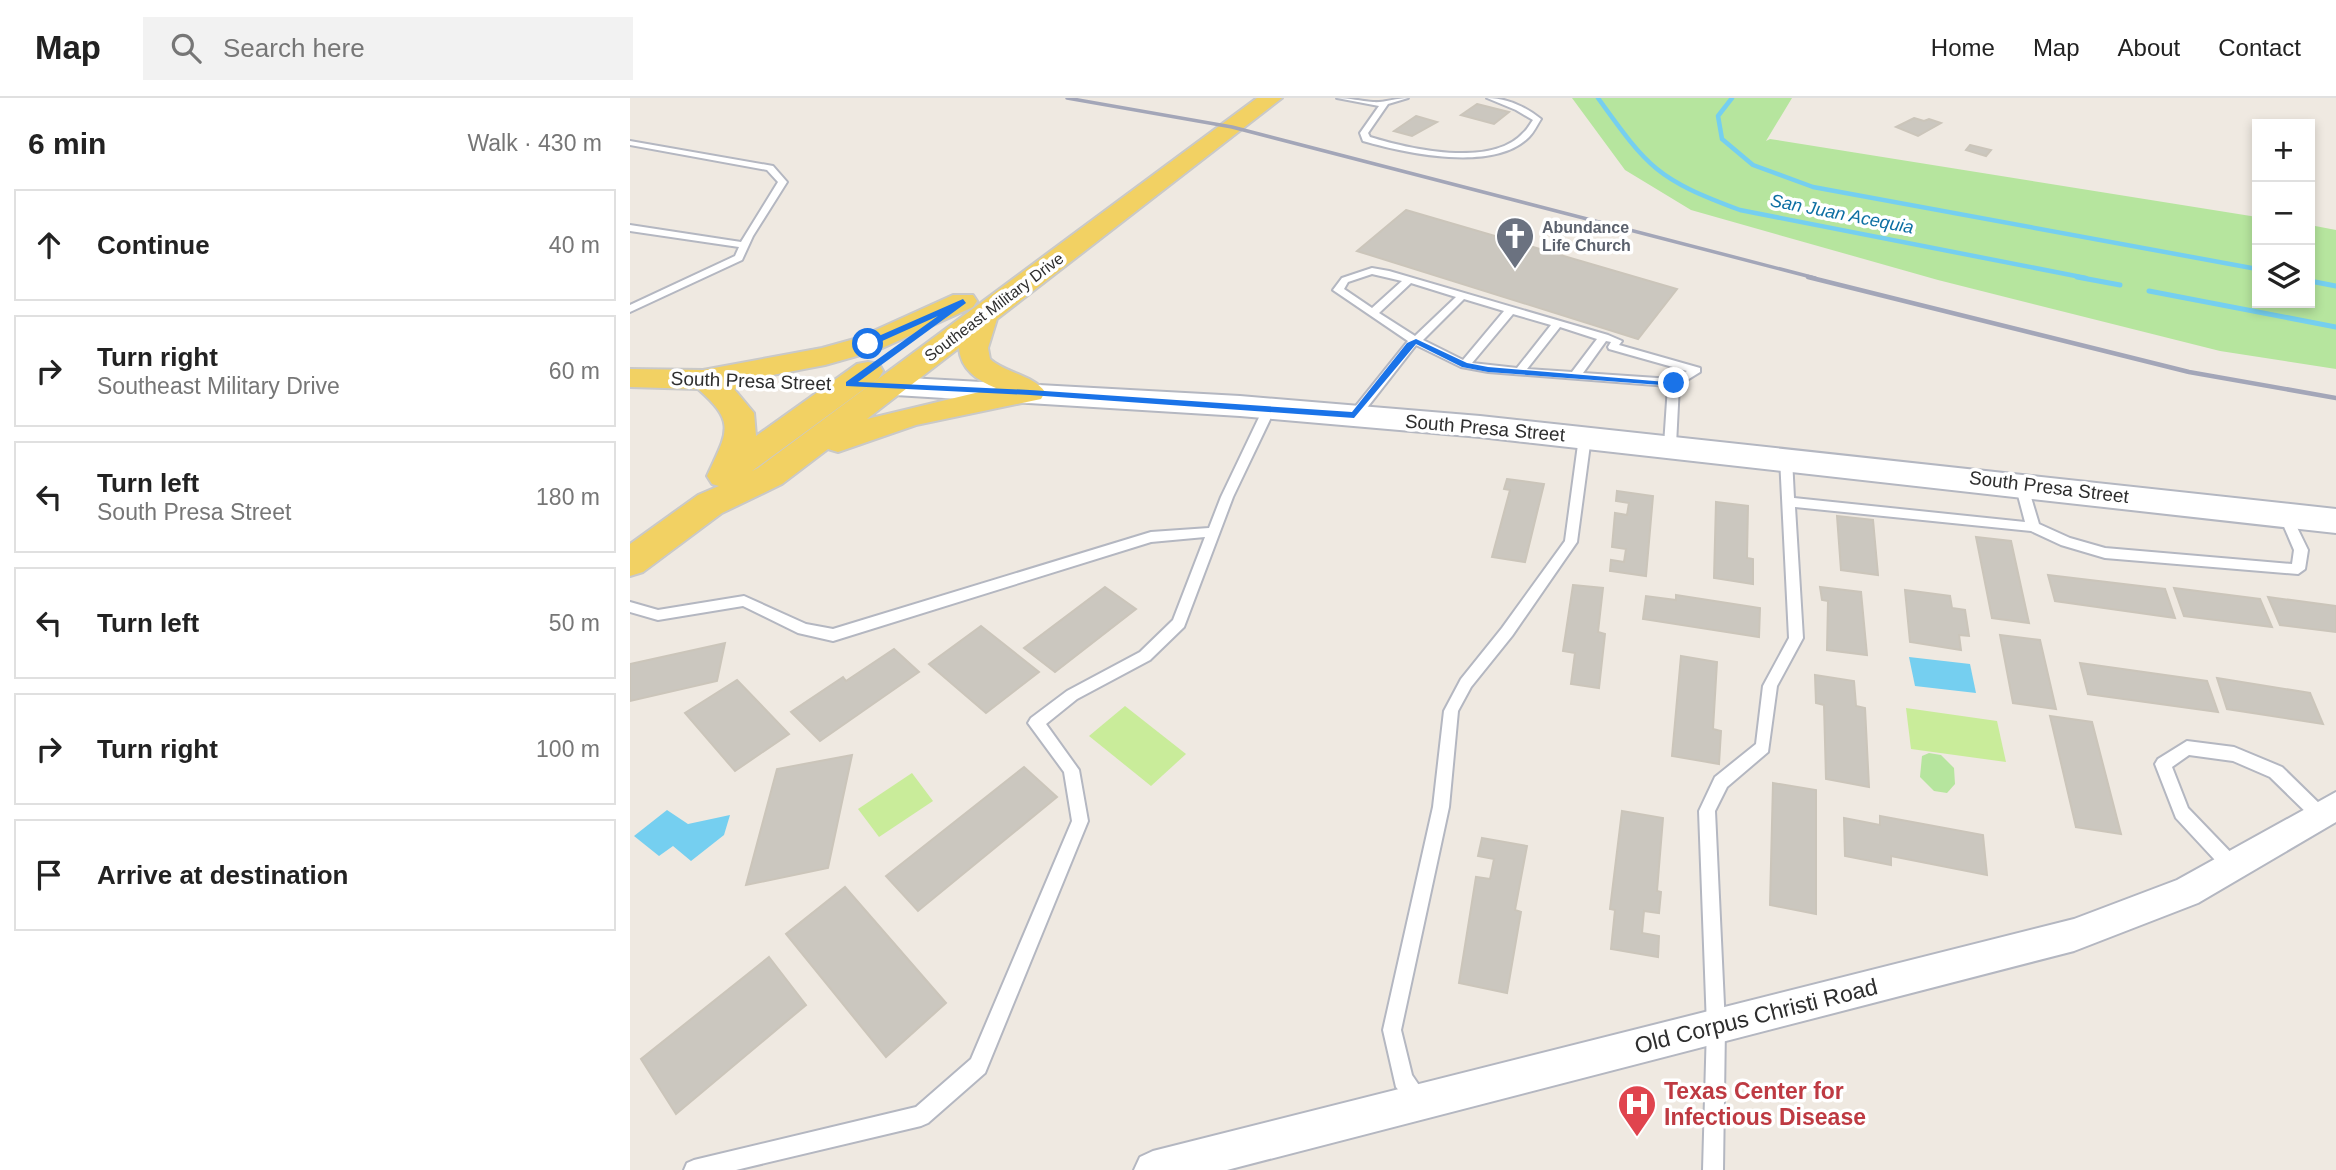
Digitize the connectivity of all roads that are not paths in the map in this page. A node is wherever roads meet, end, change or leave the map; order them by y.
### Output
1 (1239, 98) edge
2 (1272, 98) edge
3 (1341, 98) edge
4 (1404, 98) edge
5 (1491, 98) edge
6 (1385, 103) junction
7 (630, 144) edge
8 (630, 228) edge
9 (744, 245) junction
10 (1408, 281) junction
11 (1463, 295) junction
12 (973, 308) junction
13 (630, 309) edge
14 (1511, 309) junction
15 (1373, 313) junction
16 (1558, 323) junction
17 (1604, 337) junction
18 (1416, 341) junction
19 (1465, 365) junction
20 (1519, 372) junction
21 (1575, 376) junction
22 (630, 378) edge
23 (705, 379) junction
24 (1674, 383) junction
25 (849, 384) junction
26 (890, 387) junction
27 (1030, 392) junction
28 (1269, 409) junction
29 (1354, 415) junction
30 (1585, 437) junction
31 (1670, 445) junction
32 (1786, 458) junction
33 (788, 463) junction
34 (2021, 484) junction
35 (717, 489) junction
36 (1789, 502) junction
37 (2285, 515) junction
38 (2336, 521) edge
39 (2033, 527) junction
40 (1214, 532) junction
41 (630, 563) edge
42 (630, 607) edge
43 (2328, 811) edge
44 (2233, 867) junction
45 (1716, 1026) junction
46 (1420, 1102) junction
47 (694, 1170) edge
48 (1153, 1170) edge
49 (1713, 1170) edge

1 - 12 main road, Southeast Military Drive
2 - 12 main road, Southeast Military Drive
3 - 6 lane
4 - 6 lane
5 - 6 lane
7 - 9 lane
8 - 9 lane
9 - 13 lane
10 - 11 lane
10 - 15 lane
10 - 15 lane
11 - 14 lane
11 - 18 lane
12 - 23 main road
12 - 25 main road, Southeast Military Drive
12 - 26 main road, Southeast Military Drive
12 - 27 main road
14 - 16 lane
14 - 19 lane
15 - 18 lane
16 - 17 lane
16 - 20 lane
17 - 21 lane
17 - 24 lane
18 - 19 lane
18 - 29 lane
19 - 20 lane
20 - 21 lane
21 - 24 lane
22 - 23 main road, South Presa Street
23 - 25 main road, South Presa Street
23 - 35 main road
24 - 31 lane
25 - 26 main road, South Presa Street
25 - 35 main road, Southeast Military Drive
26 - 27 main road, South Presa Street
26 - 33 main road, Southeast Military Drive
27 - 28 main road, South Presa Street
27 - 33 main road
28 - 29 main road, South Presa Street
28 - 40 lane
29 - 30 main road, South Presa Street
30 - 31 main road, South Presa Street
30 - 46 lane
31 - 32 main road, South Presa Street
32 - 34 main road, South Presa Street
32 - 36 lane
33 - 35 main road, Southeast Military Drive
34 - 37 main road, South Presa Street
34 - 39 lane
35 - 41 main road, Southeast Military Drive
36 - 39 lane
36 - 45 lane
37 - 38 main road, South Presa Street
37 - 39 lane
40 - 42 lane
40 - 47 lane
43 - 44 street, Old Corpus Christi Road
43 - 44 lane
44 - 45 street, Old Corpus Christi Road
45 - 46 street, Old Corpus Christi Road
45 - 49 lane
46 - 48 street, Old Corpus Christi Road

